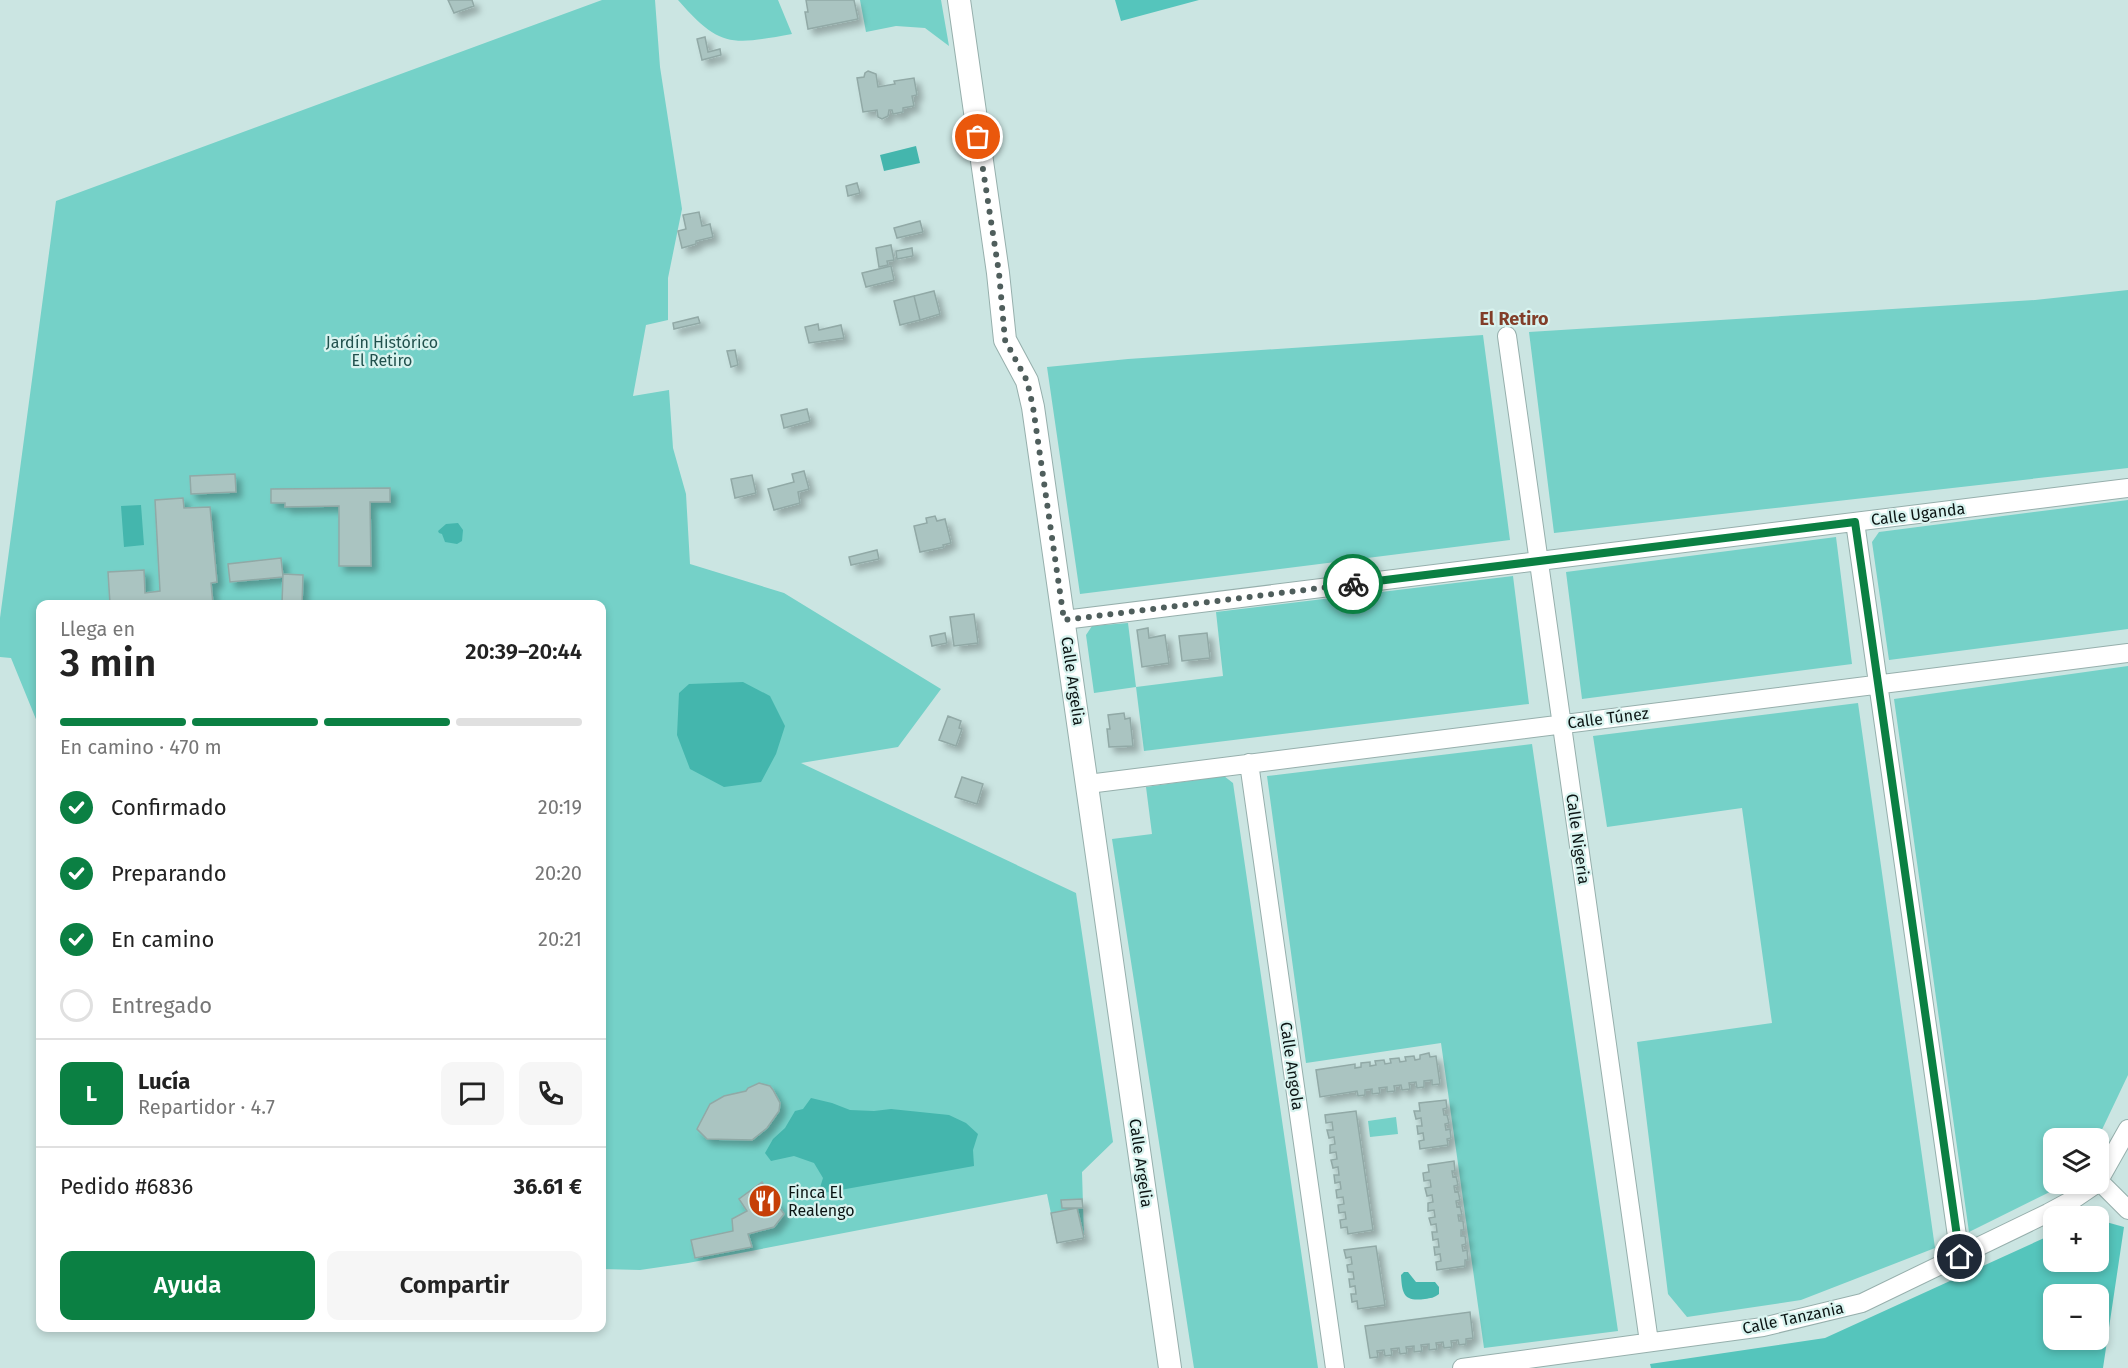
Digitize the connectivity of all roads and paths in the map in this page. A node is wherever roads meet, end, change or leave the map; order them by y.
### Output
1 (959, 0) edge
2 (1508, 336) dead end
3 (2128, 488) edge
4 (1855, 522) junction
5 (1539, 561) junction
6 (1064, 620) junction
7 (2128, 653) edge
8 (1878, 684) junction
9 (1562, 724) junction
10 (1249, 763) junction
11 (1088, 784) junction
12 (2128, 1129) edge
13 (2109, 1163) edge
14 (2109, 1192) edge
15 (2080, 1194) edge
16 (2128, 1210) edge
17 (1960, 1257) junction
18 (1649, 1342) junction
19 (1170, 1368) edge
20 (1335, 1368) edge
21 (1462, 1368) edge

1 - 6 street, Calle Argelia
2 - 5 street, Calle Nigeria
3 - 4 street, Calle Uganda
4 - 5 street, Calle Uganda
4 - 8 street
5 - 6 street, Calle Uganda
5 - 9 street, Calle Nigeria
6 - 11 street, Calle Argelia
7 - 8 street, Calle Túnez
8 - 9 street, Calle Túnez
8 - 17 street
9 - 10 street, Calle Túnez
9 - 18 street, Calle Nigeria
10 - 11 street, Calle Túnez
10 - 20 street, Calle Angola
11 - 19 street, Calle Argelia
12 - 13 street
14 - 16 street
15 - 17 street, Calle Tanzania
17 - 18 street, Calle Tanzania
18 - 21 street, Calle Tanzania

